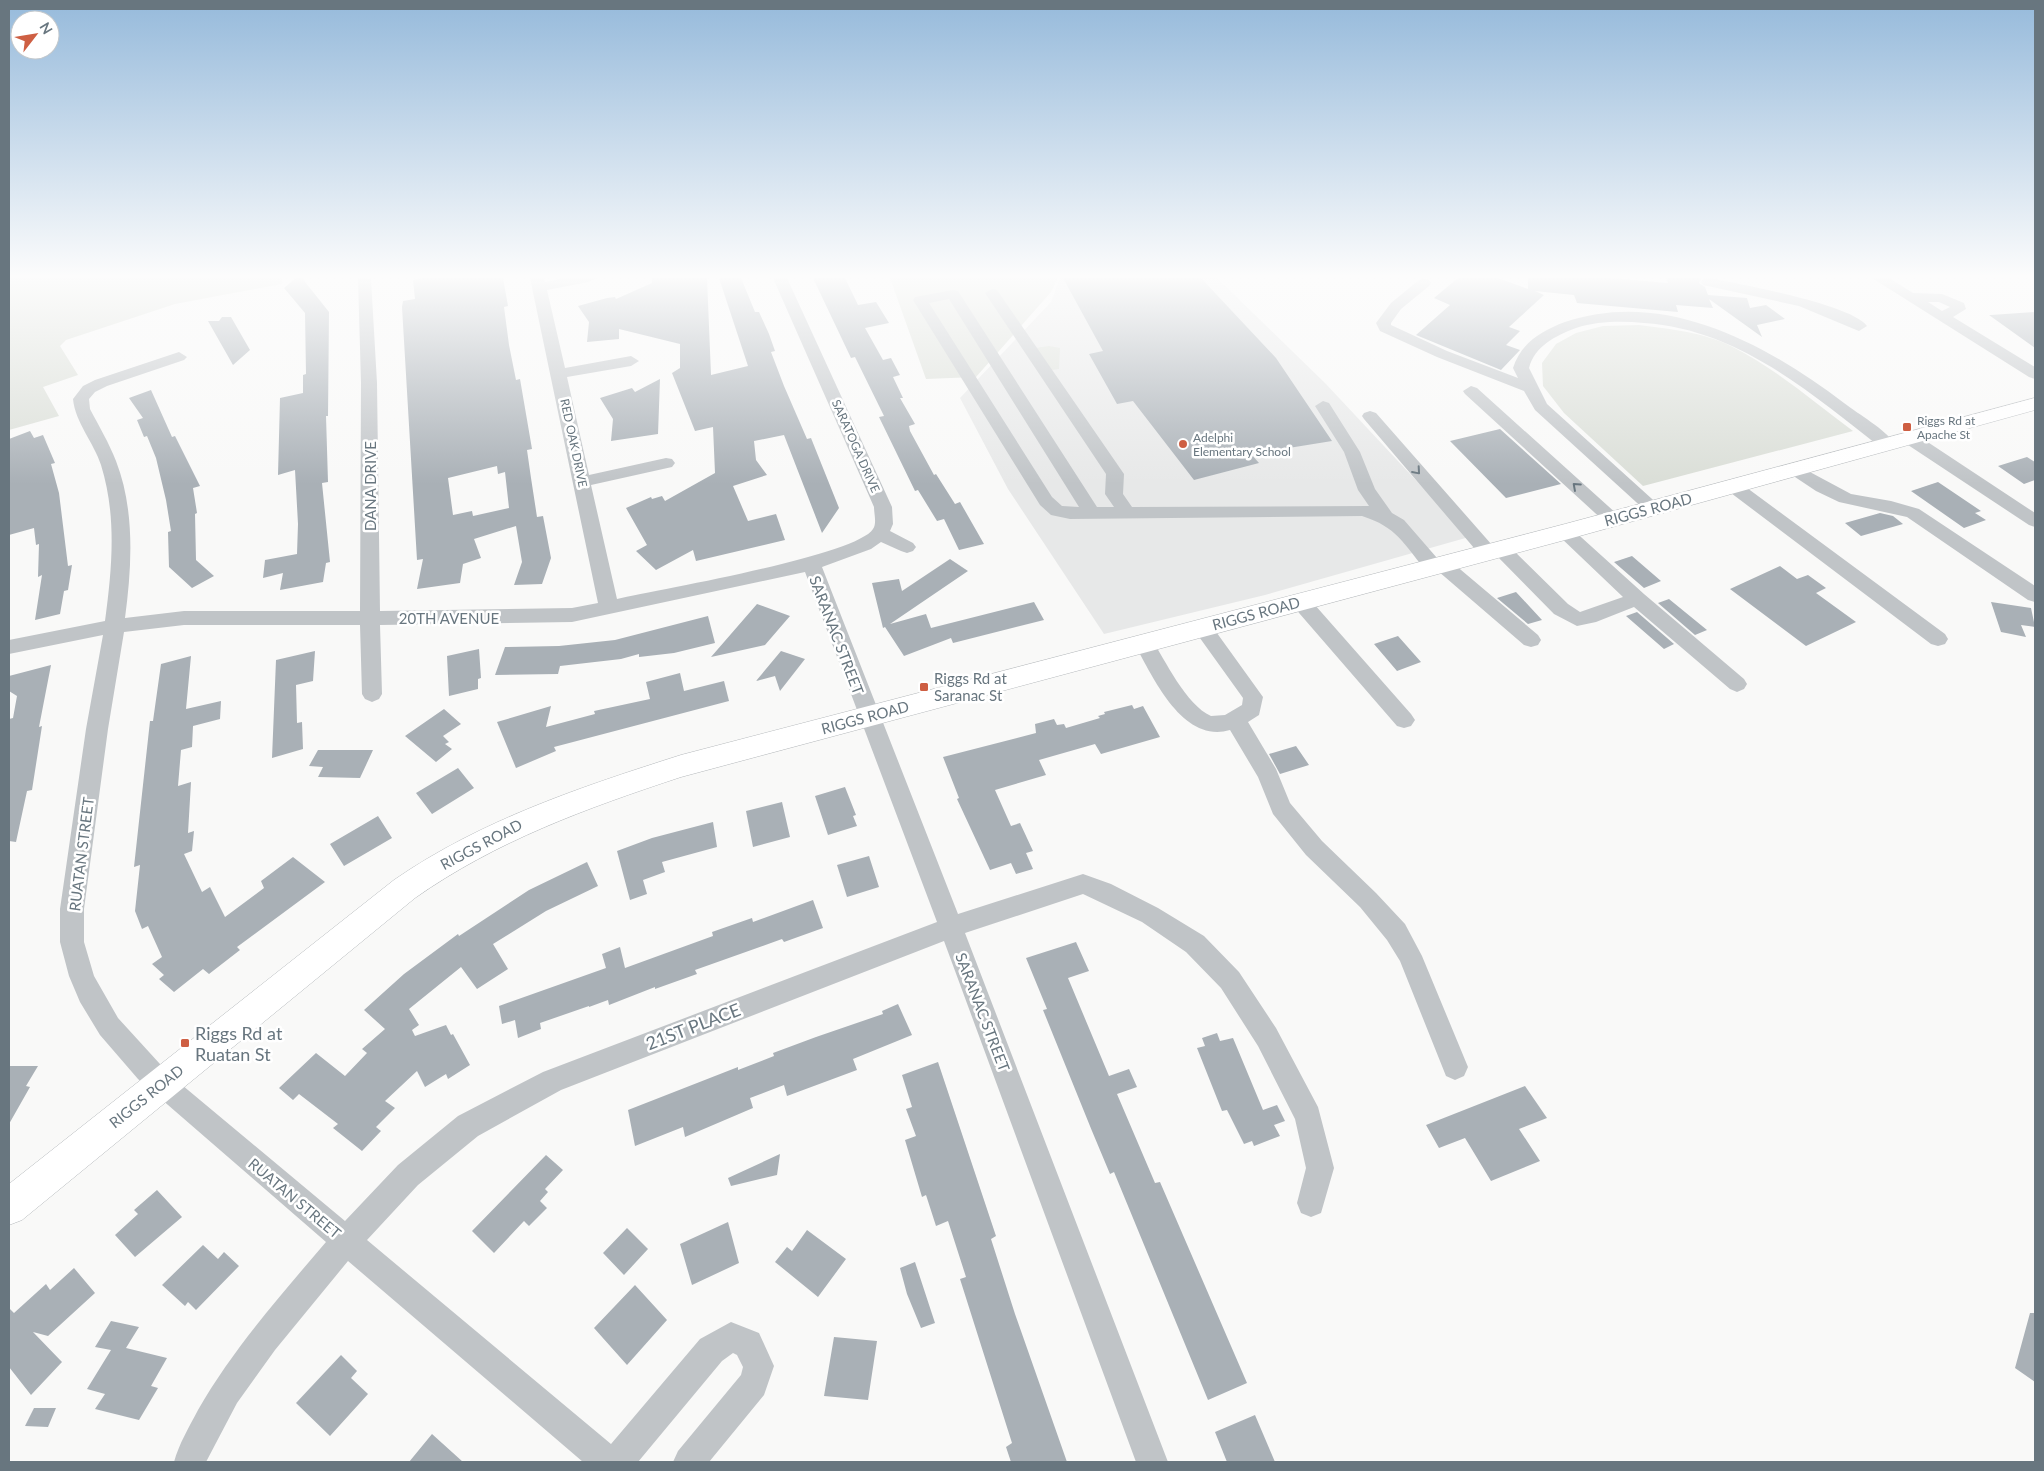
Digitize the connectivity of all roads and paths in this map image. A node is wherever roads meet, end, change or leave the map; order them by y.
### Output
1 (366, 347) edge
2 (553, 347) edge
3 (811, 347) edge
4 (949, 347) edge
5 (986, 347) edge
6 (1028, 347) edge
7 (1426, 347) edge
8 (1534, 347) edge
9 (1748, 347) edge
10 (1776, 347) edge
11 (1991, 347) edge
12 (1757, 351) junction
13 (179, 357) dead end
14 (631, 361) dead end
15 (559, 374) junction
16 (2035, 374) edge
17 (1530, 388) junction
18 (1471, 391) dead end
19 (1854, 398) dead end
20 (1833, 403) junction
21 (2035, 404) edge
22 (1323, 406) dead end
23 (1370, 416) dead end
24 (1908, 438) junction
25 (1886, 443) junction
26 (666, 462) dead end
27 (1795, 469) junction
28 (582, 482) junction
29 (1733, 486) junction
30 (1653, 508) junction
31 (1127, 512) junction
32 (1092, 513) junction
33 (1386, 517) junction
34 (1612, 519) junction
35 (2035, 521) edge
36 (1565, 532) junction
37 (880, 534) junction
38 (907, 547) dead end
39 (1494, 549) junction
40 (811, 564) junction
41 (1437, 564) junction
42 (2035, 595) edge
43 (1637, 599) junction
44 (1300, 601) junction
45 (609, 607) junction
46 (369, 618) junction
47 (114, 626) junction
48 (1202, 627) junction
49 (1938, 639) dead end
50 (1531, 640) dead end
51 (1144, 643) junction
52 (9, 647) edge
53 (1737, 684) dead end
54 (372, 694) dead end
55 (868, 716) junction
56 (1404, 720) dead end
57 (1236, 721) junction
58 (951, 926) junction
59 (1455, 1067) dead end
60 (161, 1084) junction
61 (1311, 1203) dead end
62 (9, 1207) edge
63 (346, 1240) junction
64 (190, 1462) edge
65 (607, 1462) edge
66 (617, 1462) edge
67 (689, 1462) edge
68 (1152, 1462) edge

1 - 46 street, DANA DRIVE
2 - 15 street, RED OAK DRIVE
3 - 37 street, SARATOGA DRIVE
4 - 32 street
5 - 32 street
6 - 31 street
7 - 17 street
8 - 17 street
9 - 12 street
10 - 12 street
11 - 16 street
12 - 20 street
13 - 47 street, RUATAN STREET
14 - 15 street
15 - 28 street, RED OAK DRIVE
17 - 30 street
34 -> 18 street
19 - 20 street
20 - 25 street
21 - 24 main road, RIGGS ROAD
22 - 33 street
23 -> 39 street
24 - 25 main road, RIGGS ROAD
24 - 35 street
25 - 27 main road, RIGGS ROAD
26 - 28 street
27 - 29 main road, RIGGS ROAD
27 - 42 street
28 - 45 street, RED OAK DRIVE
29 - 30 main road, RIGGS ROAD
29 - 49 street
30 - 34 main road, RIGGS ROAD
31 - 32 street
31 - 33 street
33 - 41 street
34 - 36 main road, RIGGS ROAD
36 - 39 main road, RIGGS ROAD
36 - 43 street
37 - 38 street
37 - 40 street, 20TH AVENUE
39 - 41 main road, RIGGS ROAD
39 - 43 street
40 - 45 street, 20TH AVENUE
40 - 55 street, SARANAC STREET
41 - 44 main road, RIGGS ROAD
41 - 50 street
43 - 53 street
44 - 48 main road, RIGGS ROAD
44 - 56 street
45 - 46 street, 20TH AVENUE
46 - 47 street, 20TH AVENUE
46 - 54 street, DANA DRIVE
47 - 52 street, 20TH AVENUE
47 - 60 street, RUATAN STREET
48 - 51 main road, RIGGS ROAD
48 - 57 street
51 - 55 main road, RIGGS ROAD
51 - 57 street
55 - 58 street, SARANAC STREET
55 - 60 main road, RIGGS ROAD
57 - 59 street
58 - 61 street, 21ST PLACE
58 - 63 street, 21ST PLACE
58 - 68 street, SARANAC STREET
60 - 62 main road, RIGGS ROAD
60 - 63 street, RUATAN STREET
63 - 64 street, 21ST PLACE
63 - 65 street, RUATAN STREET
66 - 67 street

